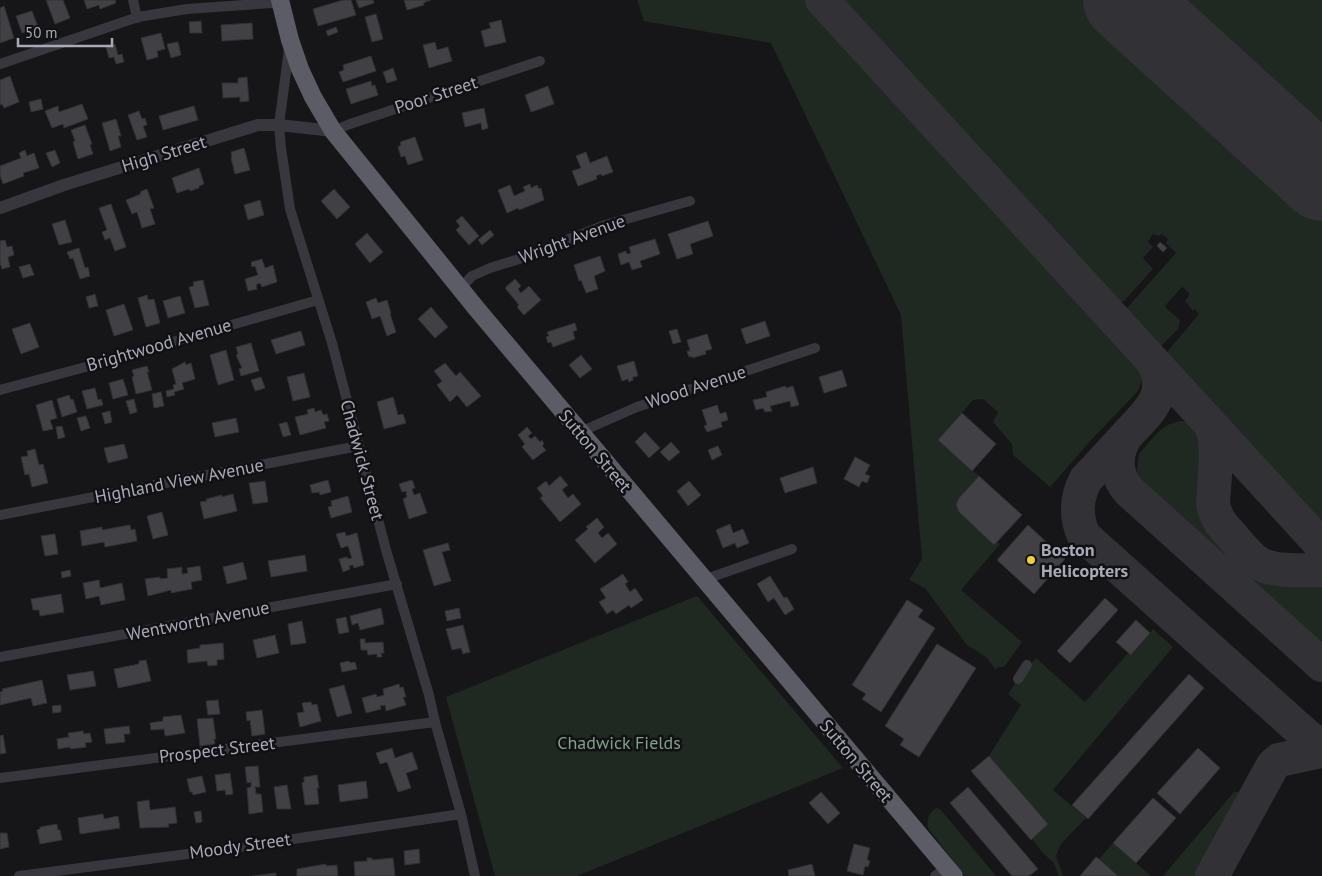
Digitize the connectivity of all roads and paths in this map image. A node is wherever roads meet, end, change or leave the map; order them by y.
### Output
1 (133, 0) edge
2 (281, 0) edge
3 (137, 18) junction
4 (290, 40) junction
5 (540, 61) dead end
6 (0, 64) edge
7 (279, 125) junction
8 (333, 131) junction
9 (690, 200) dead end
10 (0, 208) edge
11 (460, 289) junction
12 (318, 300) junction
13 (815, 348) dead end
14 (0, 390) edge
15 (580, 432) junction
16 (358, 446) junction
17 (0, 515) edge
18 (792, 549) dead end
19 (704, 580) junction
20 (397, 584) junction
21 (0, 657) edge
22 (1027, 666) dead end
23 (1018, 679) dead end
24 (435, 722) junction
25 (0, 778) edge
26 (461, 814) junction
27 (945, 873) edge
28 (19, 876) edge
29 (475, 876) edge

1 - 3 street
2 - 3 street
2 - 4 highway, Sutton Street
3 - 6 street
4 - 7 street, Chadwick Street
4 - 8 highway, Sutton Street
5 - 8 street, Poor Street
7 - 8 street, High Street
7 - 10 street, High Street
7 - 12 street, Chadwick Street
8 - 11 highway, Sutton Street
9 - 11 street, Wright Avenue
11 - 15 highway, Sutton Street
12 - 14 street, Brightwood Avenue
12 - 16 street, Chadwick Street
13 - 15 street, Wood Avenue
15 - 19 highway, Sutton Street
16 - 17 street, Highland View Avenue
16 - 20 street, Chadwick Street
18 - 19 street
19 - 27 highway, Sutton Street
20 - 21 street, Wentworth Avenue
20 - 24 street, Chadwick Street
22 - 23 street
24 - 25 street, Prospect Street
24 - 26 street, Chadwick Street
26 - 28 street, Moody Street
26 - 29 street, Chadwick Street

